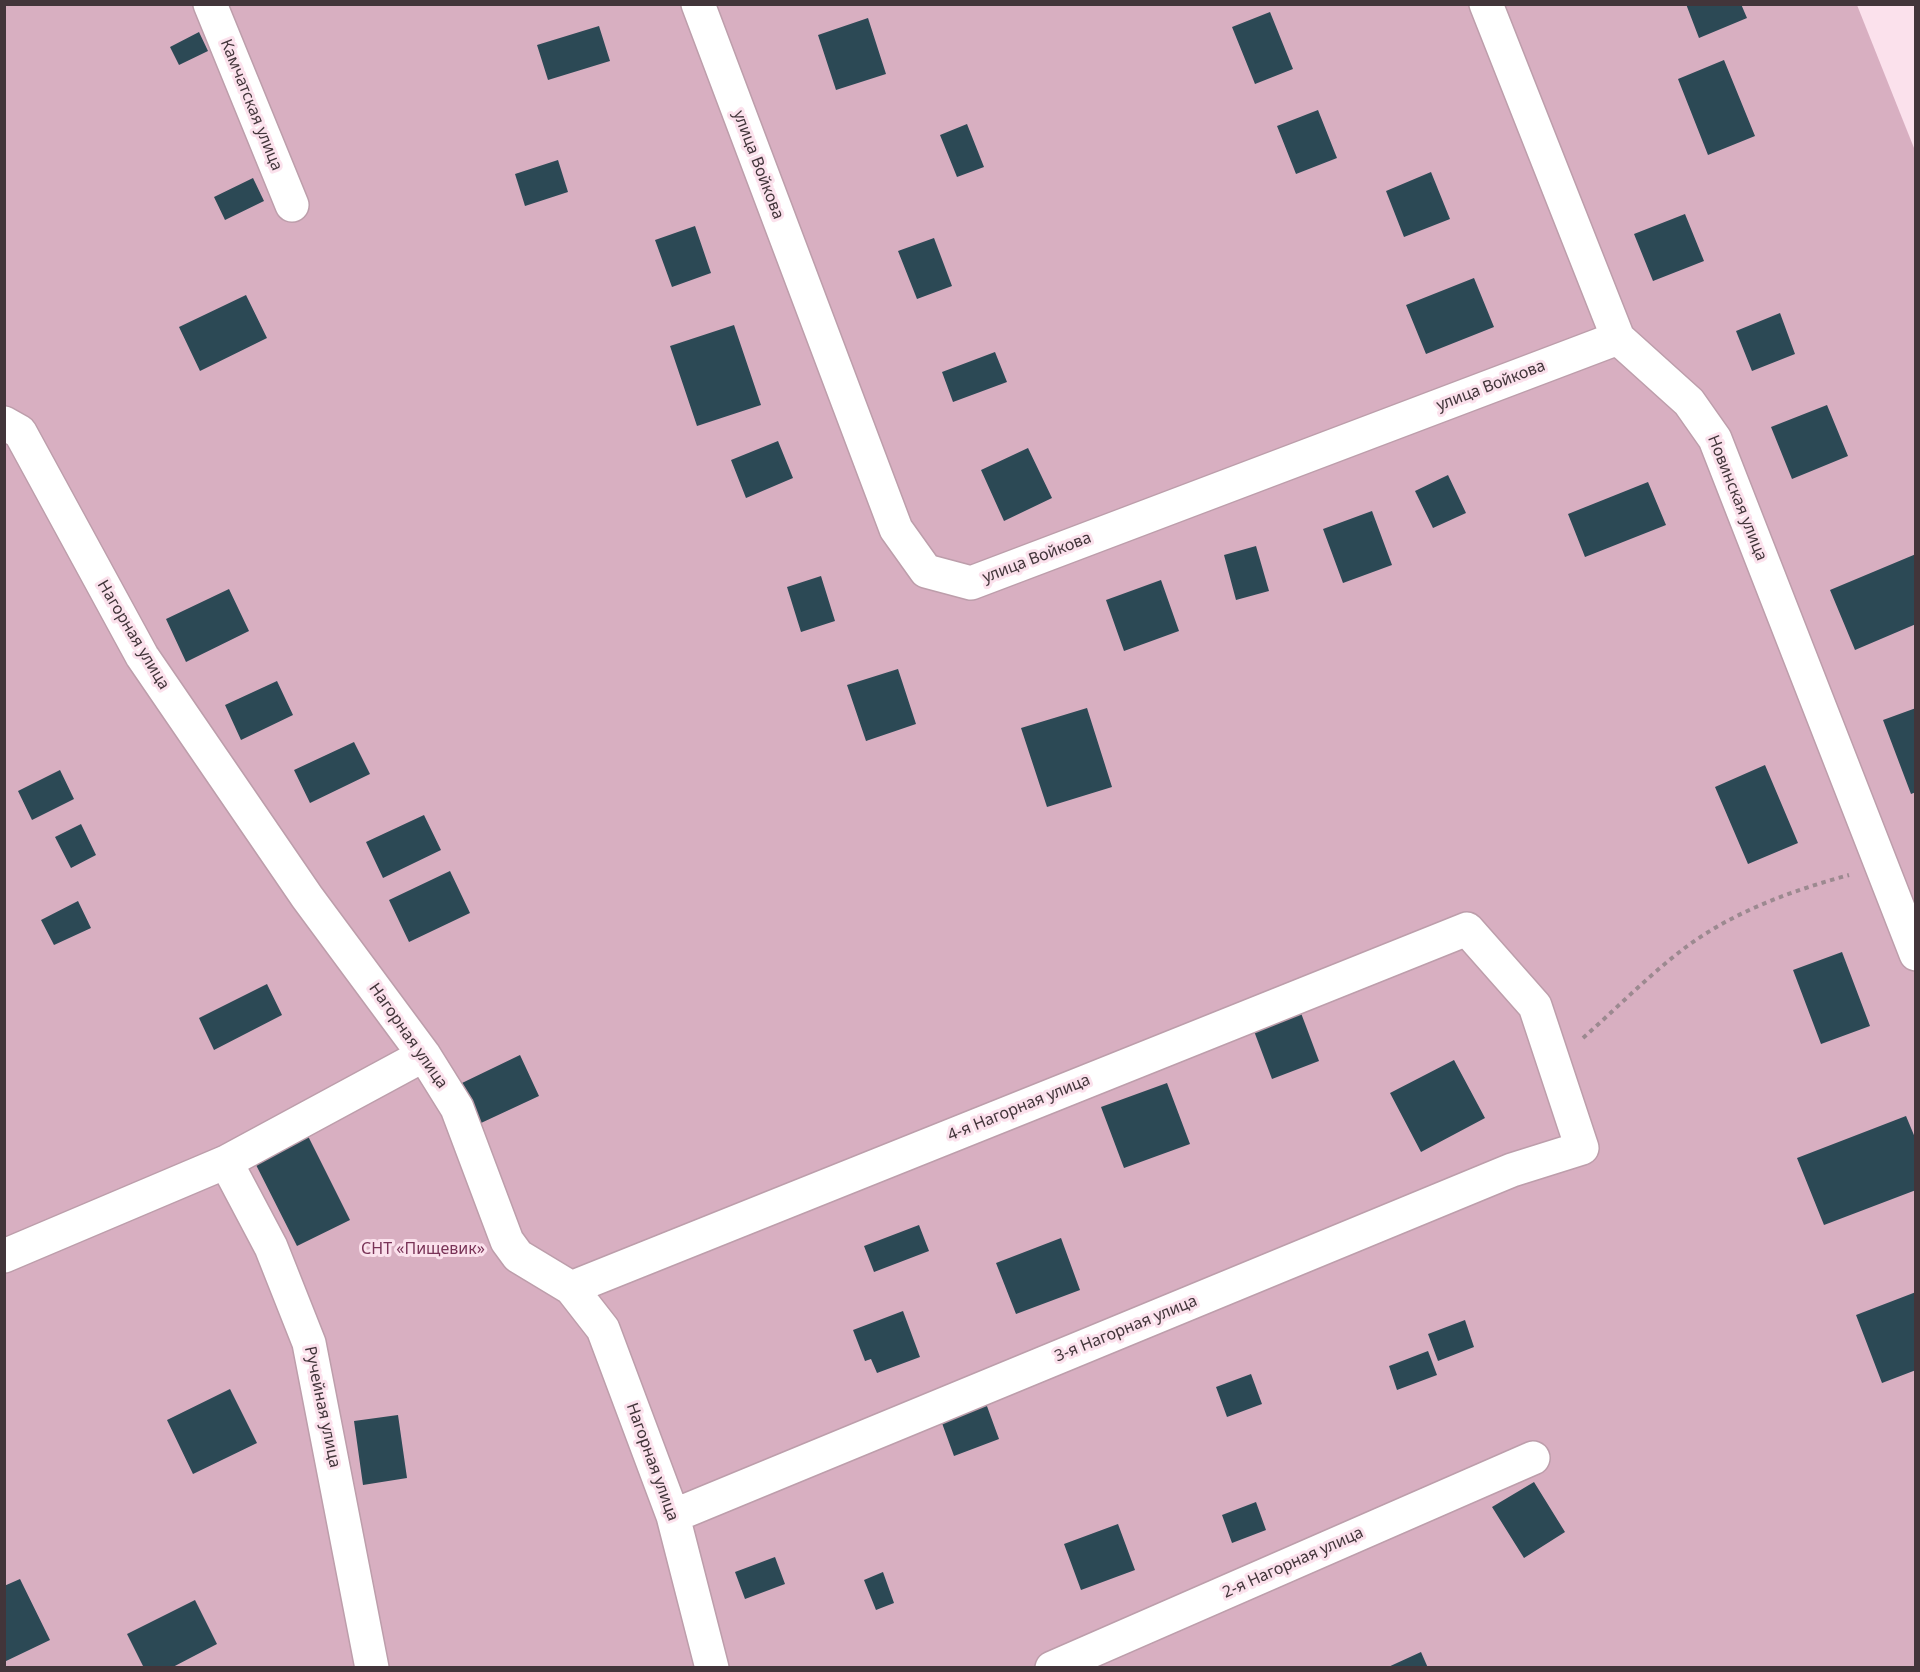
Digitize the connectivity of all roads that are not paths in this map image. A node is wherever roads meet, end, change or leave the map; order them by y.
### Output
1 (210, 4) edge
2 (698, 4) edge
3 (1486, 4) edge
4 (292, 205) dead end
5 (1618, 339) junction
6 (12, 428) edge
7 (1916, 954) edge
8 (424, 1055) junction
9 (1582, 1148) joint
10 (226, 1162) junction
11 (4, 1256) edge
12 (572, 1288) junction
13 (1533, 1458) dead end
14 (673, 1516) junction
15 (372, 1668) edge
16 (712, 1668) edge
17 (1053, 1668) edge

1 - 4 street, Камчатская улица
2 - 5 street, улица Войкова
3 - 5 street, Новинская улица
5 - 7 street, Новинская улица
6 - 8 street, Нагорная улица
8 - 10 street
8 - 12 street, Нагорная улица
9 - 12 street, 4-я Нагорная улица
9 - 14 street, 3-я Нагорная улица
10 - 11 street
10 - 15 street, Ручейная улица
12 - 14 street, Нагорная улица
13 - 17 street, 2-я Нагорная улица
14 - 16 street, Нагорная улица

